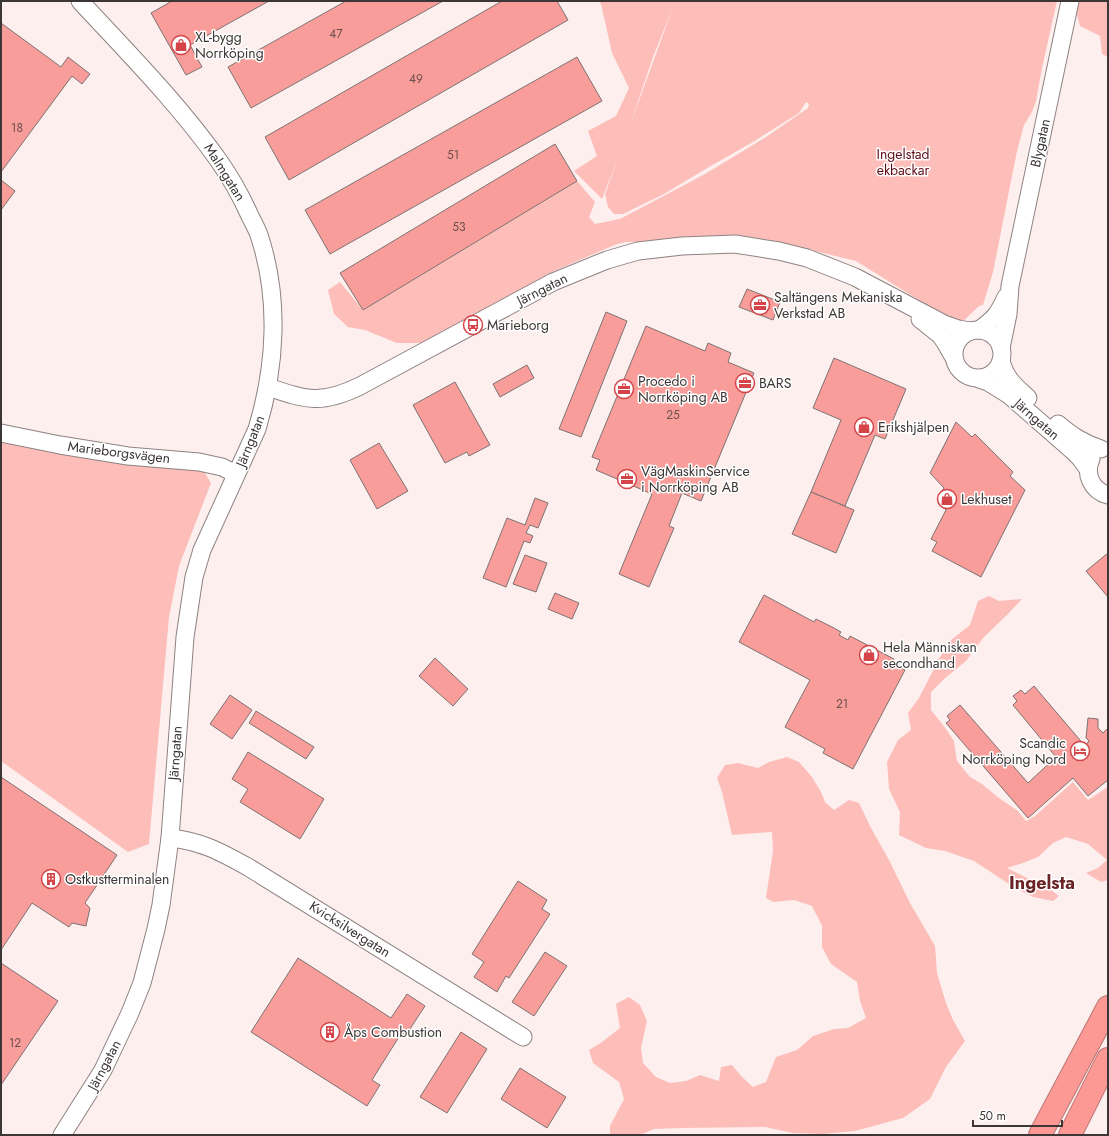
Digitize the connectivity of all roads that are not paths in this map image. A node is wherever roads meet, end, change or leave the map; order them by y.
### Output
1 (80, 1) edge
2 (1070, 1) edge
3 (1010, 286) junction
4 (893, 297) junction
5 (974, 330) junction
6 (1001, 354) junction
7 (953, 356) junction
8 (979, 379) junction
9 (268, 387) junction
10 (1, 433) edge
11 (1104, 447) edge
12 (1088, 469) junction
13 (236, 474) junction
14 (1108, 495) edge
15 (170, 838) junction
16 (1108, 1007) edge
17 (523, 1037) dead end
18 (1108, 1059) edge
19 (62, 1135) edge
20 (1040, 1135) edge
21 (1070, 1135) edge

1 - 9 street, Malmgatan
2 - 3 street, Blygatan
3 - 5 street, Blygatan
3 - 6 street, Blygatan
4 - 5 street, Järngatan
4 - 7 street, Järngatan
4 - 9 street, Järngatan
5 - 6 street
5 - 7 street
6 - 8 street
6 - 11 street, Järngatan
7 - 8 street
8 - 12 street, Järngatan
9 - 13 street, Järngatan
10 - 13 street, Marieborgsvägen
11 - 12 street
12 - 14 street, Järngatan
13 - 15 street, Järngatan
15 - 17 street, Kvicksilvergatan
15 - 19 street, Järngatan
16 - 20 highway
18 - 21 highway

